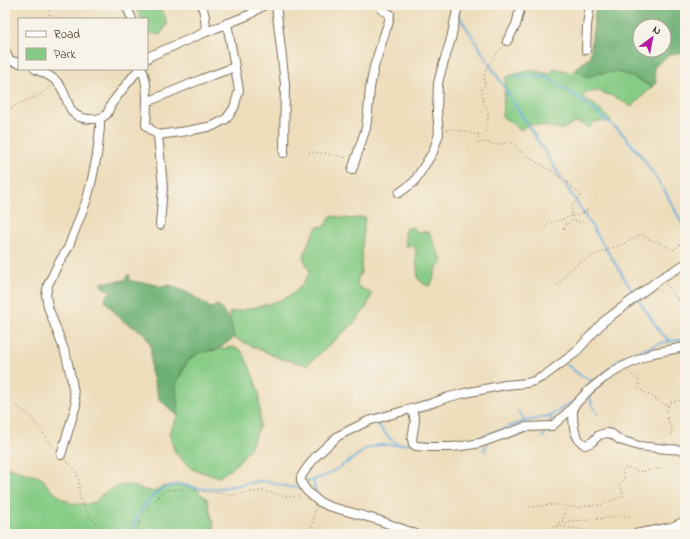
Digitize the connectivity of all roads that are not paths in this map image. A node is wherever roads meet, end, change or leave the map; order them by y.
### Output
1 (126, 5) edge
2 (202, 5) edge
3 (264, 5) edge
4 (276, 5) edge
5 (383, 5) edge
6 (458, 5) edge
7 (521, 5) edge
8 (590, 5) edge
9 (132, 18) edge
10 (227, 23) junction
11 (206, 32) junction
12 (507, 41) road end
13 (586, 50) dead end
14 (5, 51) edge
15 (148, 55) edge
16 (7, 62) edge
17 (18, 63) edge
18 (236, 67) junction
19 (36, 70) edge
20 (138, 70) edge
21 (142, 70) edge
22 (146, 102) junction
23 (98, 119) junction
24 (158, 135) junction
25 (284, 153) dead end
26 (352, 170) dead end
27 (399, 193) dead end
28 (160, 225) dead end
29 (685, 264) edge
30 (685, 347) edge
31 (573, 407) junction
32 (412, 408) junction
33 (685, 450) edge
34 (61, 455) road end
35 (685, 521) edge
36 (672, 528) junction
37 (685, 533) edge
38 (416, 534) edge
39 (635, 534) edge

1 - 9 street
2 - 11 street
3 - 10 street
4 - 25 street
5 - 26 street
6 - 27 street
7 - 12 street
8 - 13 street
10 - 11 street
10 - 18 street
11 - 15 street
14 - 16 street
16 - 17 street
18 - 22 street
18 - 24 street
19 - 23 street
20 - 23 street
21 - 22 street
22 - 24 street
23 - 34 street
24 - 28 street
29 - 32 street
30 - 31 street
31 - 32 street
31 - 33 street
32 - 38 street
35 - 36 street
36 - 37 street
36 - 39 street

